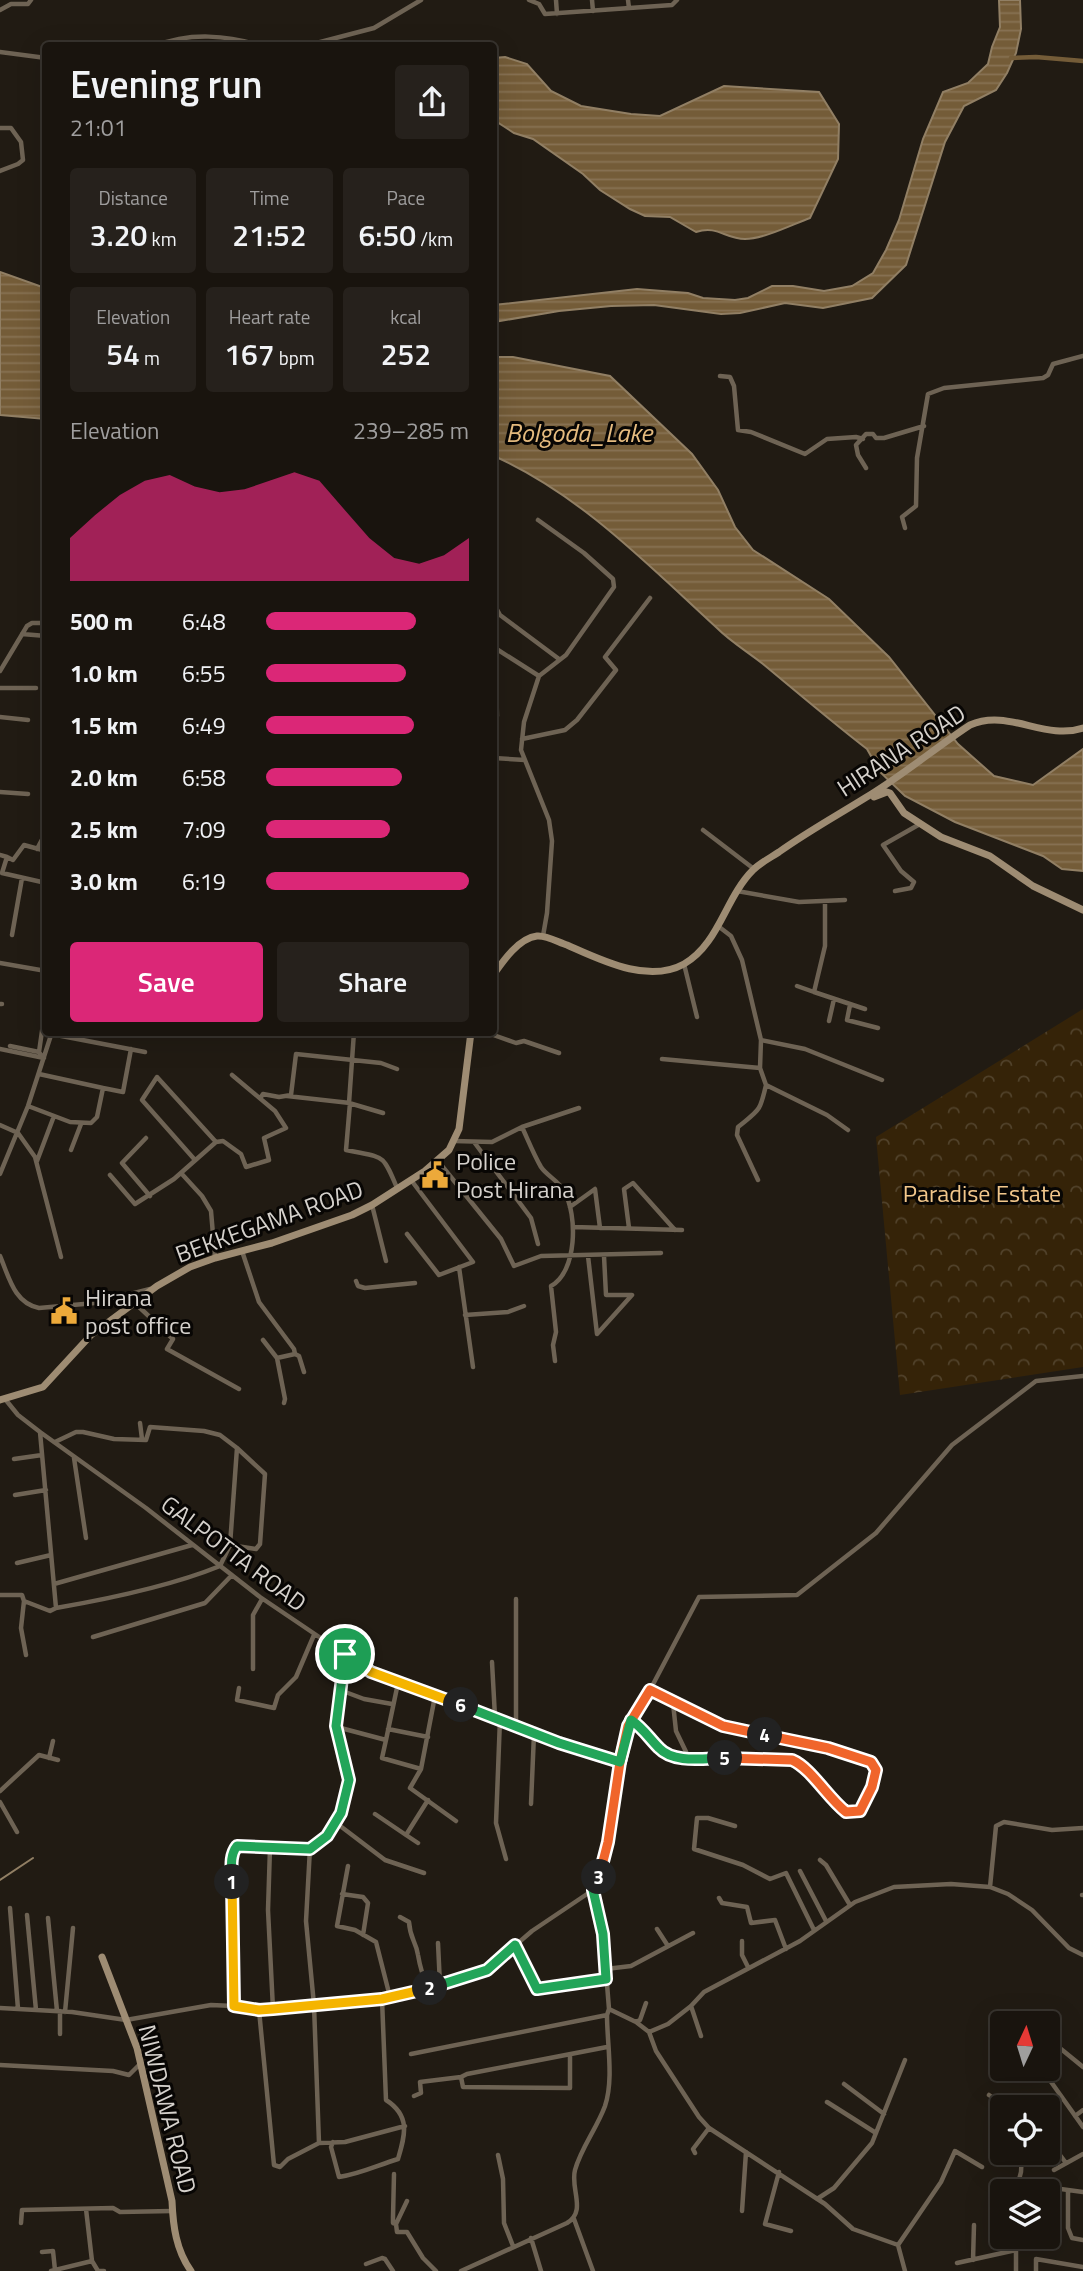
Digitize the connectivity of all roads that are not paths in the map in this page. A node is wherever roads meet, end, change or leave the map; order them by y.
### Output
1 (31, 0) edge
2 (421, 0) edge
3 (529, 0) edge
4 (556, 0) edge
5 (592, 0) edge
6 (628, 0) edge
7 (677, 0) edge
8 (11, 2) edge
9 (629, 8) junction
10 (0, 10) edge
11 (593, 11) junction
12 (557, 14) junction
13 (163, 42) edge
14 (250, 42) edge
15 (320, 42) edge
16 (0, 52) edge
17 (42, 57) edge
18 (0, 128) edge
19 (0, 171) edge
20 (1083, 356) edge
21 (719, 376) dead end
22 (924, 426) junction
23 (863, 439) junction
24 (866, 468) dead end
25 (538, 520) dead end
26 (905, 528) dead end
27 (650, 598) dead end
28 (497, 610) edge
29 (42, 623) edge
30 (22, 634) junction
31 (42, 636) edge
32 (497, 650) edge
33 (559, 659) junction
34 (0, 671) edge
35 (539, 676) junction
36 (0, 688) edge
37 (36, 688) dead end
38 (0, 717) edge
39 (28, 720) dead end
40 (1083, 728) edge
41 (522, 739) junction
42 (497, 758) edge
43 (525, 760) junction
44 (0, 792) edge
45 (28, 794) dead end
46 (864, 799) junction
47 (921, 824) junction
48 (703, 830) dead end
49 (42, 840) edge
50 (37, 849) junction
51 (42, 850) edge
52 (0, 855) edge
53 (7, 858) junction
54 (754, 869) junction
55 (1, 873) edge
56 (22, 878) junction
57 (42, 882) edge
58 (737, 891) junction
59 (895, 891) dead end
60 (845, 900) dead end
61 (825, 902) junction
62 (1083, 910) edge
63 (718, 926) junction
64 (12, 935) dead end
65 (542, 936) junction
66 (0, 963) edge
67 (684, 964) junction
68 (42, 970) edge
69 (497, 970) edge
70 (797, 986) dead end
71 (814, 992) junction
72 (834, 999) junction
73 (850, 1005) junction
74 (864, 1009) dead end
75 (697, 1017) dead end
76 (829, 1021) dead end
77 (878, 1028) dead end
78 (42, 1031) edge
79 (50, 1036) edge
80 (66, 1036) edge
81 (354, 1036) edge
82 (470, 1036) edge
83 (496, 1036) edge
84 (761, 1040) junction
85 (10, 1046) dead end
86 (0, 1049) edge
87 (131, 1049) junction
88 (39, 1052) junction
89 (145, 1052) dead end
90 (559, 1053) dead end
91 (44, 1058) junction
92 (662, 1059) dead end
93 (353, 1060) junction
94 (760, 1068) junction
95 (397, 1069) dead end
96 (39, 1074) junction
97 (232, 1075) dead end
98 (882, 1080) dead end
99 (766, 1085) junction
100 (103, 1088) junction
101 (287, 1096) junction
102 (261, 1097) junction
103 (350, 1103) junction
104 (28, 1106) junction
105 (579, 1108) dead end
106 (383, 1113) dead end
107 (54, 1116) junction
108 (81, 1124) junction
109 (0, 1125) edge
110 (522, 1128) junction
111 (848, 1130) dead end
112 (18, 1133) junction
113 (146, 1138) dead end
114 (453, 1141) junction
115 (216, 1142) junction
116 (474, 1142) junction
117 (71, 1150) dead end
118 (195, 1160) junction
119 (438, 1160) junction
120 (36, 1161) junction
121 (181, 1173) junction
122 (0, 1174) edge
123 (110, 1175) dead end
124 (411, 1180) junction
125 (758, 1180) dead end
126 (397, 1189) junction
127 (150, 1196) junction
128 (372, 1205) junction
129 (570, 1207) junction
130 (573, 1227) junction
131 (600, 1228) junction
132 (629, 1228) junction
133 (407, 1234) dead end
134 (538, 1244) dead end
135 (242, 1251) junction
136 (572, 1254) junction
137 (661, 1254) dead end
138 (0, 1256) edge
139 (588, 1256) junction
140 (604, 1256) junction
141 (61, 1257) dead end
142 (215, 1258) junction
143 (386, 1261) dead end
144 (459, 1267) junction
145 (356, 1281) dead end
146 (415, 1283) dead end
147 (137, 1297) junction
148 (524, 1306) dead end
149 (465, 1315) junction
150 (263, 1340) dead end
151 (295, 1354) junction
152 (277, 1358) junction
153 (555, 1361) dead end
154 (473, 1367) dead end
155 (304, 1372) dead end
156 (1083, 1376) edge
157 (239, 1389) dead end
158 (2, 1399) edge
159 (284, 1403) dead end
160 (140, 1423) dead end
161 (40, 1432) junction
162 (142, 1440) junction
163 (54, 1442) junction
164 (237, 1448) junction
165 (42, 1455) junction
166 (74, 1457) junction
167 (14, 1459) dead end
168 (46, 1490) junction
169 (15, 1495) dead end
170 (86, 1538) dead end
171 (192, 1545) junction
172 (230, 1545) junction
173 (51, 1555) junction
174 (17, 1563) dead end
175 (220, 1566) junction
176 (232, 1575) junction
177 (54, 1584) junction
178 (0, 1595) edge
179 (262, 1599) junction
180 (516, 1599) dead end
181 (24, 1601) junction
182 (56, 1608) junction
183 (314, 1634) junction
184 (93, 1637) dead end
185 (345, 1654) junction
186 (26, 1655) dead end
187 (492, 1662) dead end
188 (253, 1669) dead end
189 (398, 1683) junction
190 (239, 1688) dead end
191 (340, 1690) junction
192 (650, 1690) junction
193 (435, 1696) junction
194 (673, 1703) junction
195 (392, 1704) junction
196 (497, 1718) junction
197 (631, 1720) junction
198 (336, 1726) junction
199 (516, 1727) junction
200 (388, 1729) junction
201 (534, 1734) junction
202 (428, 1738) junction
203 (386, 1740) junction
204 (53, 1741) dead end
205 (49, 1758) junction
206 (690, 1759) junction
207 (58, 1760) dead end
208 (620, 1762) junction
209 (421, 1769) junction
210 (0, 1791) edge
211 (428, 1800) junction
212 (0, 1802) edge
213 (531, 1804) dead end
214 (375, 1814) dead end
215 (456, 1821) dead end
216 (335, 1822) junction
217 (735, 1826) dead end
218 (1083, 1828) edge
219 (17, 1832) dead end
220 (406, 1835) junction
221 (418, 1843) dead end
222 (270, 1848) junction
223 (310, 1849) junction
224 (506, 1858) dead end
225 (820, 1860) dead end
226 (348, 1866) dead end
227 (800, 1871) dead end
228 (424, 1873) dead end
229 (990, 1887) junction
230 (593, 1890) junction
231 (342, 1894) junction
232 (719, 1898) dead end
233 (850, 1905) junction
234 (10, 1908) dead end
235 (27, 1915) dead end
236 (400, 1917) dead end
237 (48, 1918) dead end
238 (826, 1921) junction
239 (73, 1928) dead end
240 (657, 1929) dead end
241 (814, 1930) junction
242 (693, 1933) dead end
243 (363, 1936) junction
244 (742, 1941) dead end
245 (438, 1942) dead end
246 (515, 1945) junction
247 (668, 1946) junction
248 (786, 1949) junction
249 (1083, 1955) edge
250 (102, 1957) dead end
251 (748, 1967) junction
252 (606, 1969) junction
253 (606, 1979) junction
254 (440, 1985) junction
255 (428, 1988) junction
256 (390, 1997) junction
257 (382, 1999) junction
258 (646, 2003) dead end
259 (314, 2005) junction
260 (234, 2006) junction
261 (691, 2006) junction
262 (0, 2008) edge
263 (18, 2009) junction
264 (273, 2009) junction
265 (609, 2009) junction
266 (37, 2010) junction
267 (259, 2010) junction
268 (61, 2012) junction
269 (607, 2015) junction
270 (127, 2020) junction
271 (636, 2022) junction
272 (649, 2032) junction
273 (60, 2034) dead end
274 (701, 2036) dead end
275 (607, 2047) junction
276 (1061, 2049) dead end
277 (411, 2054) dead end
278 (570, 2056) junction
279 (905, 2060) dead end
280 (140, 2064) junction
281 (0, 2065) edge
282 (1083, 2067) edge
283 (461, 2077) junction
284 (1050, 2081) edge
285 (844, 2084) dead end
286 (414, 2096) dead end
287 (827, 2102) dead end
288 (1083, 2110) edge
289 (884, 2114) junction
290 (1075, 2116) junction
291 (405, 2126) junction
292 (1083, 2127) edge
293 (709, 2128) junction
294 (876, 2133) junction
295 (319, 2143) junction
296 (333, 2143) junction
297 (746, 2152) junction
298 (695, 2153) dead end
299 (1083, 2154) edge
300 (498, 2155) dead end
301 (1060, 2155) edge
302 (1066, 2163) junction
303 (982, 2167) dead end
304 (1054, 2171) dead end
305 (779, 2172) junction
306 (394, 2174) dead end
307 (1060, 2189) edge
308 (1068, 2190) junction
309 (1083, 2192) edge
310 (817, 2199) junction
311 (407, 2201) dead end
312 (86, 2209) junction
313 (172, 2211) junction
314 (743, 2211) dead end
315 (574, 2219) junction
316 (21, 2223) dead end
317 (397, 2224) junction
318 (974, 2225) dead end
319 (791, 2231) dead end
320 (531, 2238) junction
321 (1083, 2241) edge
322 (898, 2245) junction
323 (513, 2246) junction
324 (1016, 2250) joint
325 (42, 2252) dead end
326 (973, 2260) junction
327 (92, 2261) junction
328 (957, 2263) dead end
329 (366, 2264) dead end
330 (1083, 2267) edge
331 (464, 2270) edge
332 (53, 2271) edge
333 (104, 2271) edge
334 (191, 2271) edge
335 (393, 2271) edge
336 (436, 2271) edge
337 (541, 2271) edge
338 (593, 2271) edge
339 (905, 2271) edge
340 (1016, 2271) edge
341 (1036, 2271) edge

1 - 8 street
2 - 15 street
3 - 12 street
4 - 12 street
5 - 11 street
6 - 9 street
7 - 9 street
8 - 10 street
9 - 11 street
11 - 12 street
13 - 14 street
16 - 17 street
18 - 19 street
20 - 22 street
21 - 23 street
22 - 23 street
22 - 26 street
23 - 24 street
25 - 33 street
27 - 41 street
28 - 33 street
29 - 30 street
30 - 31 street
30 - 34 street
32 - 35 street
33 - 35 street
35 - 41 street
36 - 37 street
38 - 39 street
40 - 46 street, HIRANA ROAD
41 - 43 street
42 - 43 street
43 - 65 street
44 - 45 street
46 - 47 street
46 - 54 street, HIRANA ROAD
47 - 59 street
47 - 62 street
48 - 54 street
49 - 50 street
50 - 51 street
50 - 53 street
52 - 53 street
53 - 55 street
54 - 58 street
55 - 56 street
56 - 57 street
56 - 64 street
58 - 61 street
58 - 63 street
60 - 61 street
61 - 71 street
63 - 67 street
63 - 84 street
65 - 67 street
65 - 69 street
66 - 68 street
67 - 75 street
70 - 71 street
71 - 72 street
72 - 73 street
72 - 76 street
73 - 74 street
73 - 77 street
78 - 88 street
79 - 91 street
80 - 87 street
81 - 93 street
82 - 114 street, BEKKEGAMA ROAD
83 - 90 street
84 - 94 street
84 - 98 street
85 - 88 street
86 - 91 street
87 - 89 street
87 - 100 street
88 - 91 street
91 - 96 street
92 - 94 street
93 - 95 street
93 - 101 street
93 - 103 street
94 - 99 street
96 - 100 street
96 - 104 street
97 - 102 street
99 - 111 street
99 - 125 street
100 - 108 street
101 - 102 street
101 - 103 street
102 - 115 street
103 - 106 street
103 - 126 street
104 - 107 street
104 - 112 street
105 - 110 street
107 - 108 street
107 - 120 street
108 - 117 street
109 - 112 street
110 - 116 street
110 - 129 street
112 - 120 street
112 - 122 street
113 - 127 street
114 - 116 street
114 - 119 street, BEKKEGAMA ROAD
115 - 118 street
115 - 118 street
116 - 134 street
118 - 121 street
119 - 124 street, BEKKEGAMA ROAD
119 - 136 street
120 - 141 street
121 - 127 street
121 - 142 street
123 - 127 street
124 - 126 street, BEKKEGAMA ROAD
124 - 144 street
126 - 128 street, BEKKEGAMA ROAD
128 - 135 street, BEKKEGAMA ROAD
128 - 143 street
129 - 130 street
129 - 131 street
130 - 131 street
130 - 136 street
131 - 132 street
132 - 132 street
133 - 144 street
135 - 142 street, BEKKEGAMA ROAD
135 - 151 street
136 - 139 street
136 - 153 street
137 - 140 street
138 - 147 street
139 - 140 street
139 - 140 street
142 - 147 street, BEKKEGAMA ROAD
144 - 149 street
145 - 146 street
147 - 157 street
147 - 158 street, BEKKEGAMA ROAD
148 - 149 street
149 - 154 street
150 - 152 street
151 - 152 street
151 - 155 street
152 - 159 street
156 - 192 street
158 - 161 street, GALPOTTA ROAD
160 - 162 street
161 - 163 street, GALPOTTA ROAD
161 - 165 street
162 - 163 street
162 - 164 street
163 - 166 street, GALPOTTA ROAD
164 - 172 street
164 - 172 street
165 - 167 street
165 - 168 street
166 - 170 street
166 - 171 street, GALPOTTA ROAD
168 - 169 street
168 - 173 street
171 - 175 street, GALPOTTA ROAD
171 - 177 street
172 - 175 street
173 - 174 street
173 - 177 street
175 - 176 street, GALPOTTA ROAD
175 - 182 street
176 - 179 street, GALPOTTA ROAD
176 - 184 street
177 - 182 street
178 - 181 street
179 - 183 street, GALPOTTA ROAD
179 - 188 street
180 - 199 street
181 - 182 street
181 - 186 street
183 - 185 street, GALPOTTA ROAD
183 - 190 street
185 - 189 street, GALPOTTA ROAD
185 - 191 street
187 - 196 street
189 - 193 street, GALPOTTA ROAD
189 - 195 street
191 - 195 street
191 - 198 street
192 - 194 street
192 - 197 street
193 - 196 street, GALPOTTA ROAD
193 - 202 street
194 - 206 street
194 - 206 street
195 - 200 street
196 - 199 street, GALPOTTA ROAD
196 - 224 street
197 - 206 street
197 - 208 street
198 - 203 street
198 - 216 street
199 - 201 street, GALPOTTA ROAD
200 - 202 street
200 - 203 street
201 - 208 street, GALPOTTA ROAD
201 - 213 street
202 - 209 street
203 - 209 street
204 - 205 street
205 - 207 street
205 - 210 street
208 - 230 street
209 - 211 street
211 - 215 street
211 - 220 street
212 - 219 street
214 - 220 street
216 - 223 street
216 - 228 street
217 - 241 street
218 - 229 street
220 - 221 street
222 - 223 street
222 - 260 street
222 - 264 street
223 - 259 street
225 - 233 street
226 - 231 street
227 - 238 street
229 - 233 street
229 - 249 street
230 - 246 street
230 - 252 street
231 - 243 street
231 - 243 street
232 - 248 street
233 - 238 street
234 - 263 street
235 - 266 street
236 - 255 street
237 - 268 street
238 - 241 street
239 - 268 street
240 - 247 street
241 - 248 street
242 - 247 street
243 - 256 street
244 - 251 street
245 - 254 street
246 - 253 street
246 - 254 street
247 - 252 street
248 - 251 street
250 - 270 street, NIWDAWA ROAD
251 - 261 street
252 - 253 street
253 - 265 street
254 - 255 street
255 - 256 street
256 - 257 street
257 - 259 street
257 - 291 street
258 - 271 street
259 - 264 street
259 - 295 street
260 - 267 street
260 - 270 street
261 - 272 street
261 - 274 street
262 - 263 street
263 - 266 street
264 - 267 street
265 - 269 street
265 - 271 street
266 - 268 street
267 - 295 street
268 - 270 street
268 - 273 street
269 - 275 street
269 - 277 street
270 - 280 street, NIWDAWA ROAD
271 - 272 street
272 - 293 street
275 - 278 street
275 - 315 street
276 - 282 street
278 - 283 street
278 - 283 street
279 - 289 street
280 - 281 street
280 - 313 street, NIWDAWA ROAD
283 - 286 street
284 - 290 street
285 - 289 street
287 - 294 street
288 - 290 street
289 - 294 street
290 - 292 street
291 - 296 street
291 - 296 street
293 - 297 street
293 - 298 street
294 - 310 street
295 - 296 street
297 - 305 street
297 - 314 street
299 - 302 street
300 - 323 street
301 - 302 street
302 - 304 street
303 - 322 street
305 - 310 street
305 - 319 street
306 - 317 street
307 - 308 street
308 - 309 street
308 - 321 street
310 - 322 street
311 - 317 street
312 - 313 street
312 - 316 street
312 - 327 street
313 - 334 street, NIWDAWA ROAD
315 - 320 street
315 - 338 street
317 - 336 street
318 - 326 street
320 - 323 street
320 - 337 street
322 - 339 street
323 - 331 street
324 - 326 street
324 - 340 street
325 - 332 street
326 - 328 street
327 - 332 street
327 - 333 street
329 - 335 street
330 - 341 street

